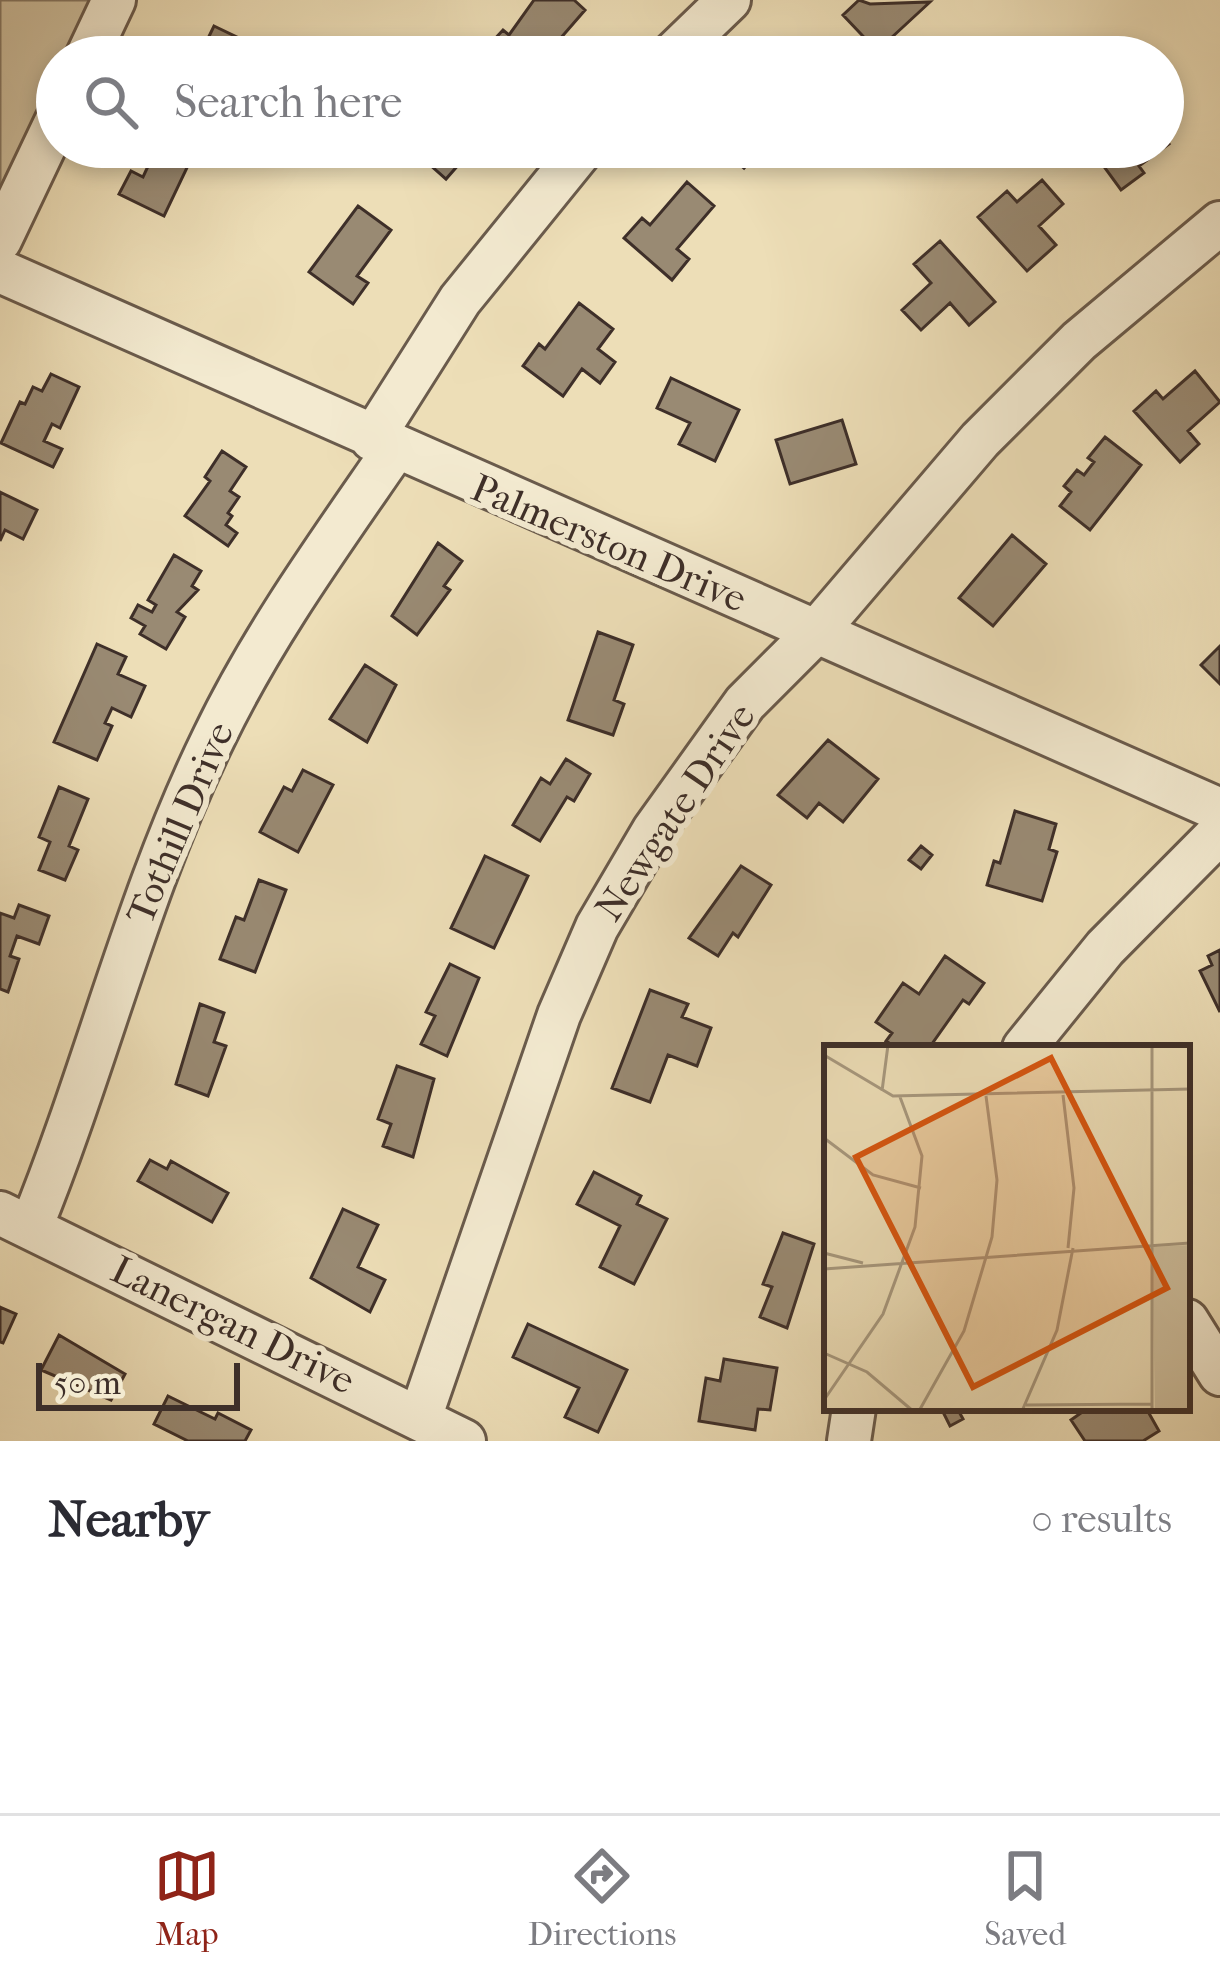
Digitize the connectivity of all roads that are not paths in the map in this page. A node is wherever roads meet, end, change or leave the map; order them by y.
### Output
1 (114, 0) edge
2 (729, 0) edge
3 (97, 36) edge
4 (692, 36) edge
5 (36, 164) edge
6 (567, 168) edge
7 (1220, 223) edge
8 (0, 239) edge
9 (0, 271) edge
10 (383, 444) junction
11 (816, 632) junction
12 (1220, 810) edge
13 (1220, 832) edge
14 (1026, 1045) edge
15 (16, 1220) edge
16 (1190, 1326) edge
17 (1220, 1374) edge
18 (854, 1411) edge
19 (419, 1418) junction
20 (464, 1441) edge
21 (849, 1441) edge

1 - 3 street
2 - 4 street
5 - 8 street
6 - 10 street, Tothill Drive
7 - 11 street, Newgate Drive
9 - 10 street, Palmerston Drive
10 - 11 street, Palmerston Drive
10 - 15 street, Tothill Drive
11 - 12 street, Palmerston Drive
11 - 19 street, Newgate Drive
13 - 14 street
15 - 19 street, Lanergan Drive
16 - 17 street
18 - 21 street
19 - 20 street, Lanergan Drive

